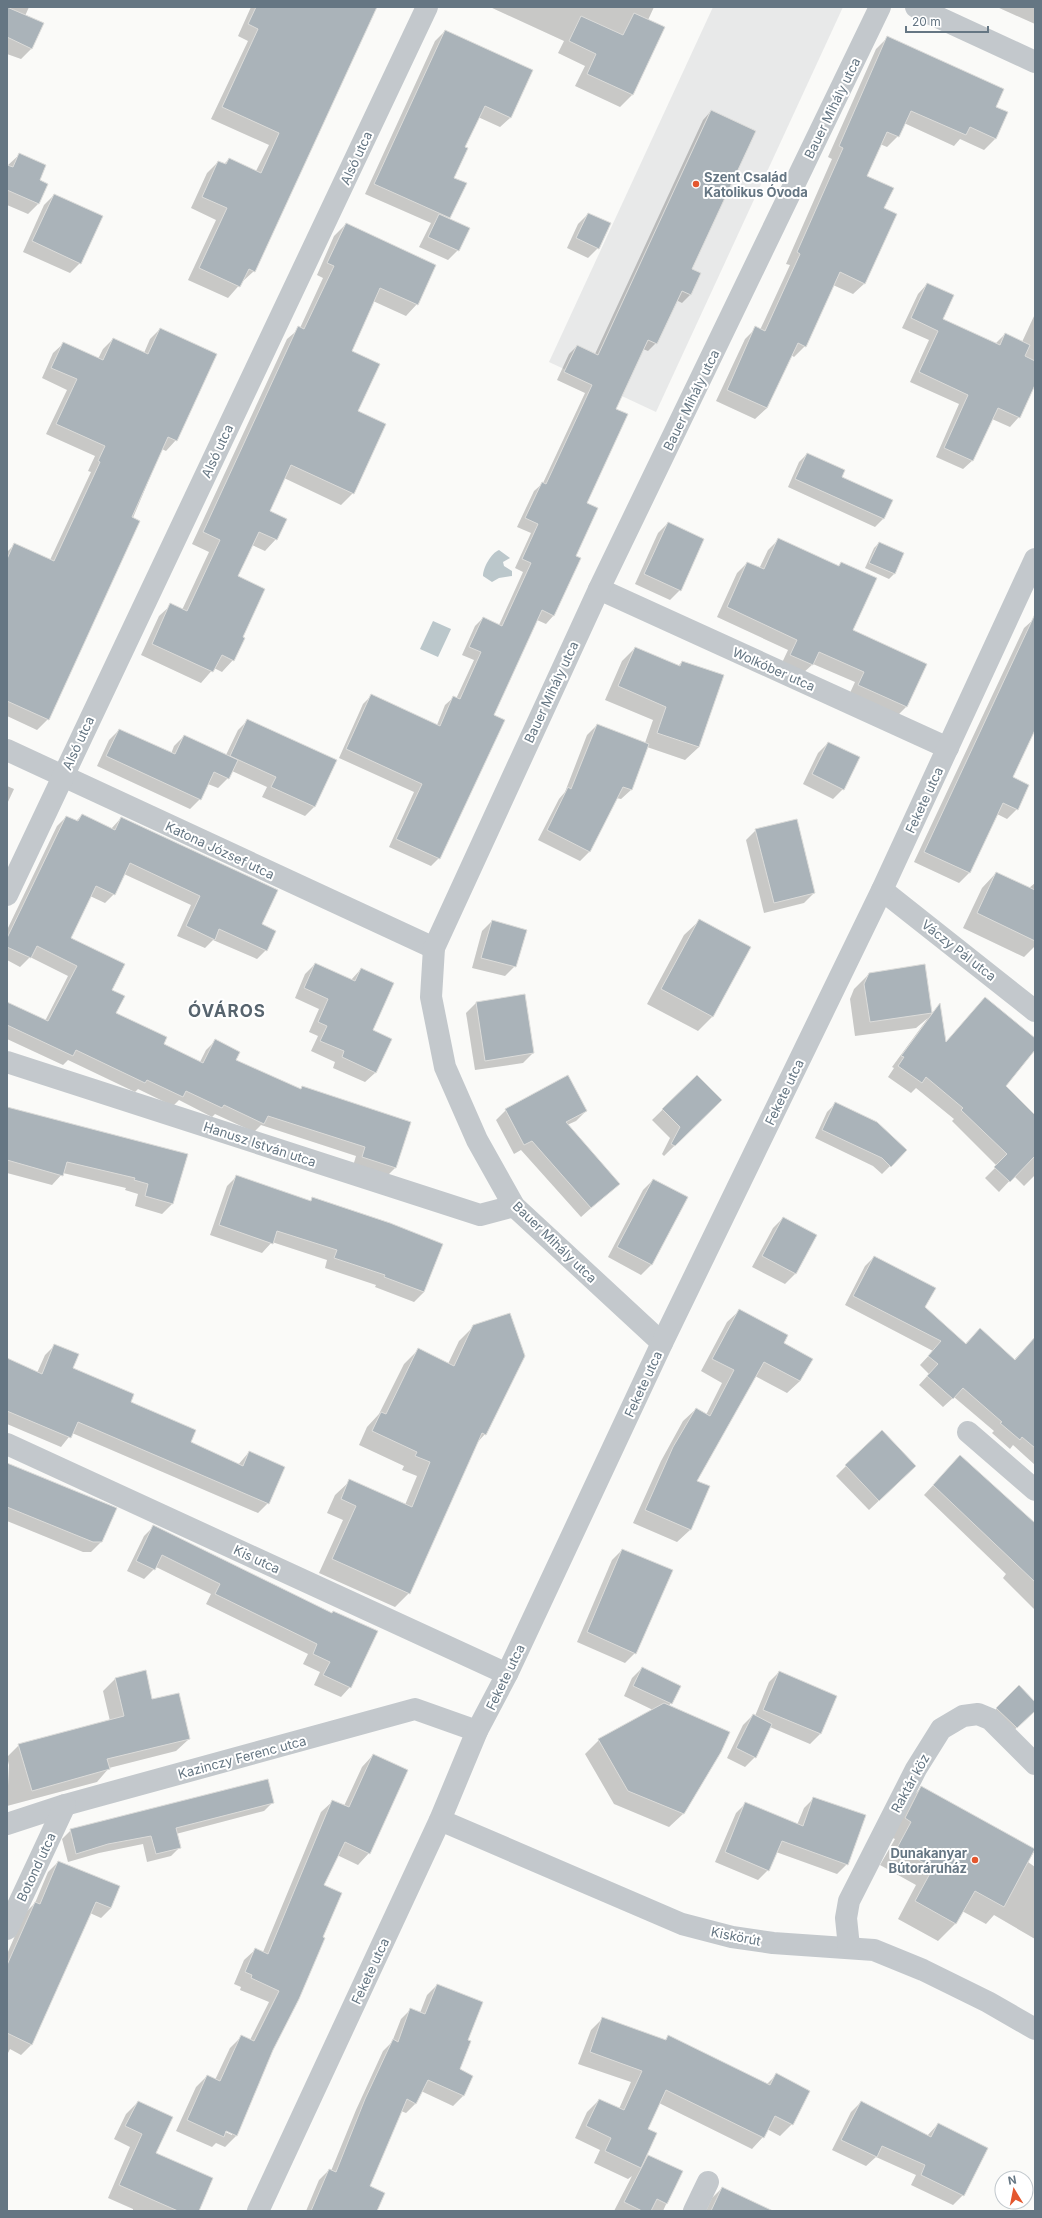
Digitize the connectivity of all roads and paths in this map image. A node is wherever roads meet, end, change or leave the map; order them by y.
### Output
1 (427, 7) edge
2 (880, 7) edge
3 (916, 7) edge
4 (1035, 62) edge
5 (1035, 559) edge
6 (599, 589) junction
7 (948, 748) junction
8 (7, 750) edge
9 (62, 777) junction
10 (882, 890) junction
11 (7, 895) edge
12 (434, 948) junction
13 (1035, 1011) edge
14 (7, 1062) edge
15 (514, 1206) junction
16 (662, 1343) junction
17 (968, 1432) dead end
18 (7, 1444) edge
19 (1035, 1490) edge
20 (507, 1674) junction
21 (477, 1731) junction
22 (1035, 1764) edge
23 (65, 1805) junction
24 (440, 1820) junction
25 (7, 1824) edge
26 (7, 1929) edge
27 (849, 1947) junction
28 (1035, 2029) edge
29 (708, 2182) dead end
30 (258, 2211) edge
31 (694, 2211) edge

1 - 9 street, Alsó utca
2 - 6 street, Bauer Mihály utca
3 - 4 street
5 - 7 street, Fekete utca
6 - 7 street, Wolkóber utca
6 - 12 street, Bauer Mihály utca
7 - 10 street, Fekete utca
8 - 9 street, Katona József utca
9 - 11 street, Alsó utca
9 - 12 street, Katona József utca
10 - 13 street, Váczy Pál utca
10 - 16 street, Fekete utca
12 - 15 street, Bauer Mihály utca
14 - 15 street, Hanusz István utca
15 - 16 street, Bauer Mihály utca
16 - 20 street, Fekete utca
17 - 19 street
18 - 20 street, Kis utca
20 - 21 street, Fekete utca
21 - 23 street, Kazinczy Ferenc utca
21 - 24 street, Fekete utca
22 - 27 street, Raktár köz
23 - 25 street, Kazinczy Ferenc utca
23 - 26 street, Botond utca
24 - 27 street, Kiskörút
24 - 30 street, Fekete utca
27 - 28 street, Kiskörút
29 - 31 street

